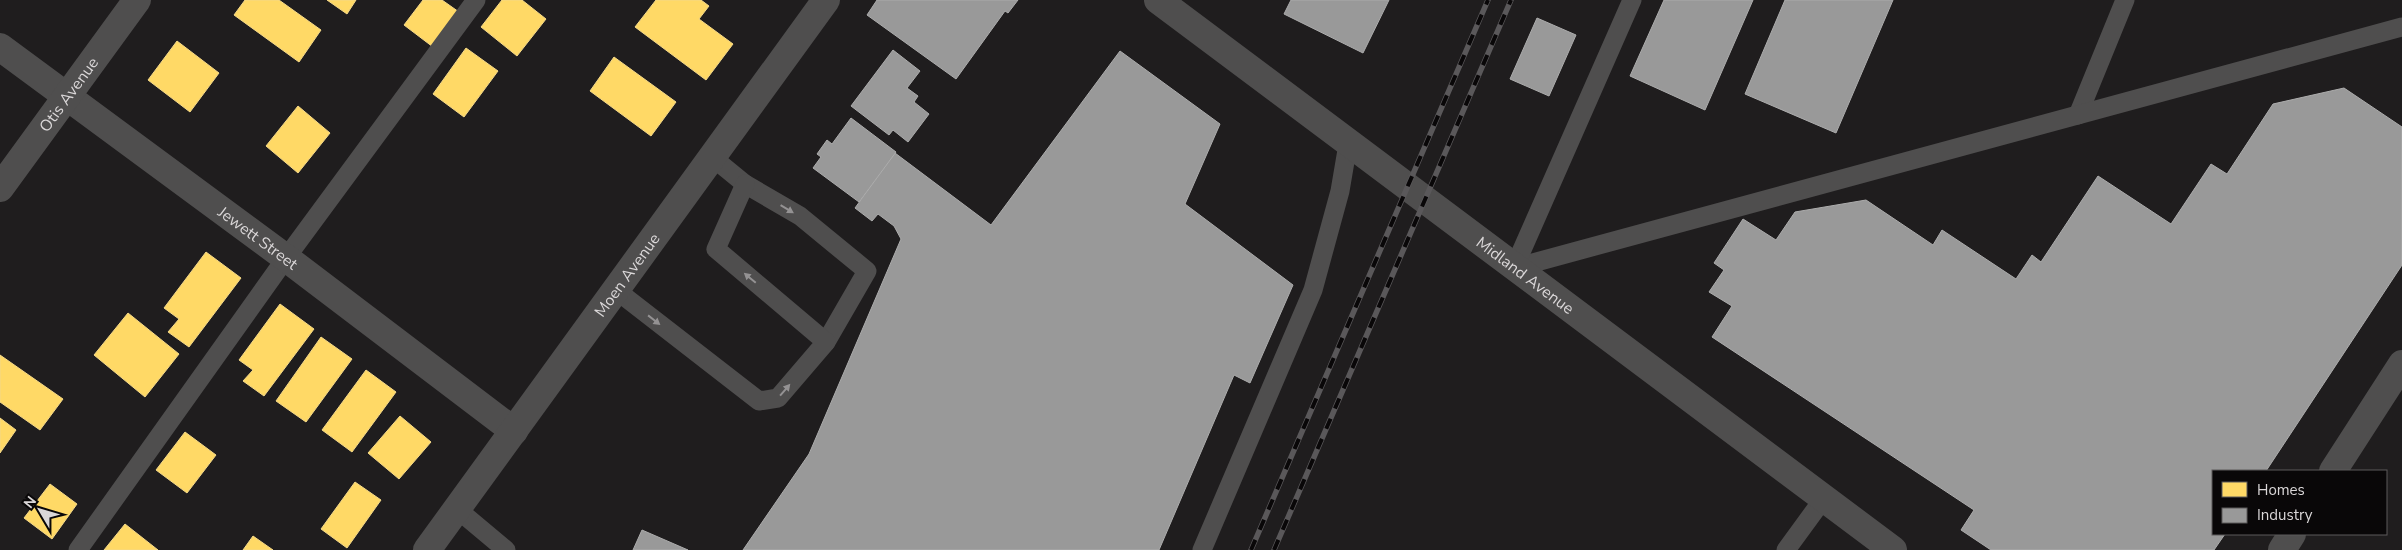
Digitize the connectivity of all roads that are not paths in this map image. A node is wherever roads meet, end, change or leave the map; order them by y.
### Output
1 (137, 0) edge
2 (476, 0) edge
3 (826, 0) edge
4 (1158, 0) edge
5 (1632, 0) edge
6 (2125, 0) edge
7 (2402, 27) edge
8 (0, 47) edge
9 (66, 96) junction
10 (2078, 115) junction
11 (1348, 144) junction
12 (712, 157) junction
13 (745, 184) junction
14 (0, 188) edge
15 (286, 258) junction
16 (1514, 268) junction
17 (616, 290) junction
18 (826, 342) junction
19 (2402, 364) edge
20 (514, 430) junction
21 (2334, 470) edge
22 (1824, 498) junction
23 (457, 510) junction
24 (2291, 535) edge
25 (78, 550) edge
26 (428, 550) edge
27 (506, 550) edge
28 (1202, 550) edge
29 (1786, 550) edge
30 (1893, 550) edge
31 (2282, 550) edge

1 - 9 street, Otis Avenue
2 - 15 lane
3 - 12 street, Moen Avenue
4 - 11 street, Midland Avenue
5 - 16 lane
6 - 10 lane
7 - 10 lane
8 - 9 street, Jewett Street
9 - 14 street, Otis Avenue
9 - 15 street, Jewett Street
10 - 16 lane
11 - 16 street, Midland Avenue
11 - 28 lane
12 - 13 lane
12 - 17 street, Moen Avenue
18 -> 13 lane
13 -> 18 lane
15 - 20 street, Jewett Street
15 - 25 lane
16 - 22 street, Midland Avenue
17 -> 18 lane
17 - 20 street, Moen Avenue
19 - 21 street
20 - 23 street, Moen Avenue
22 - 29 lane
22 - 30 street, Midland Avenue
23 - 26 street, Moen Avenue
23 - 27 lane
24 - 31 street

